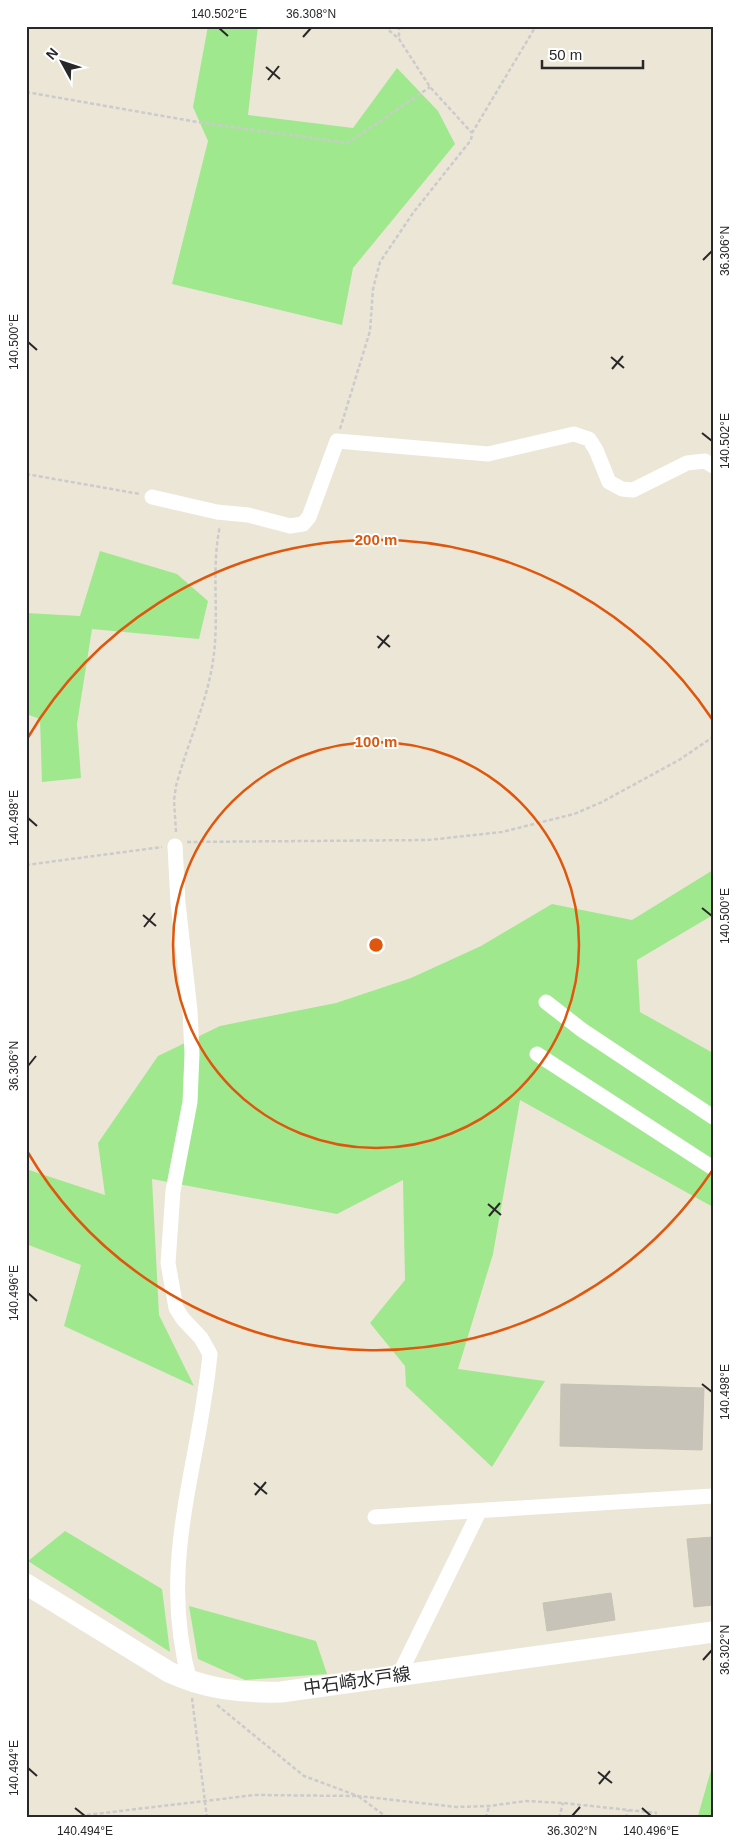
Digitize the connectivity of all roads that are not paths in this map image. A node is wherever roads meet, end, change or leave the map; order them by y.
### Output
1 (713, 466) edge
2 (152, 497) road end
3 (175, 846) road end
4 (546, 1002) dead end
5 (537, 1054) dead end
6 (713, 1117) edge
7 (713, 1168) edge
8 (713, 1496) edge
9 (479, 1512) junction
10 (375, 1517) dead end
11 (26, 1584) edge
12 (713, 1632) edge
13 (399, 1675) junction
14 (199, 1684) junction

1 - 2 street
3 - 14 street
4 - 6 street
5 - 7 street
8 - 9 street
9 - 10 street
9 - 13 street
11 - 14 main road, 中石崎水戸線
12 - 13 main road, 中石崎水戸線
13 - 14 main road, 中石崎水戸線

